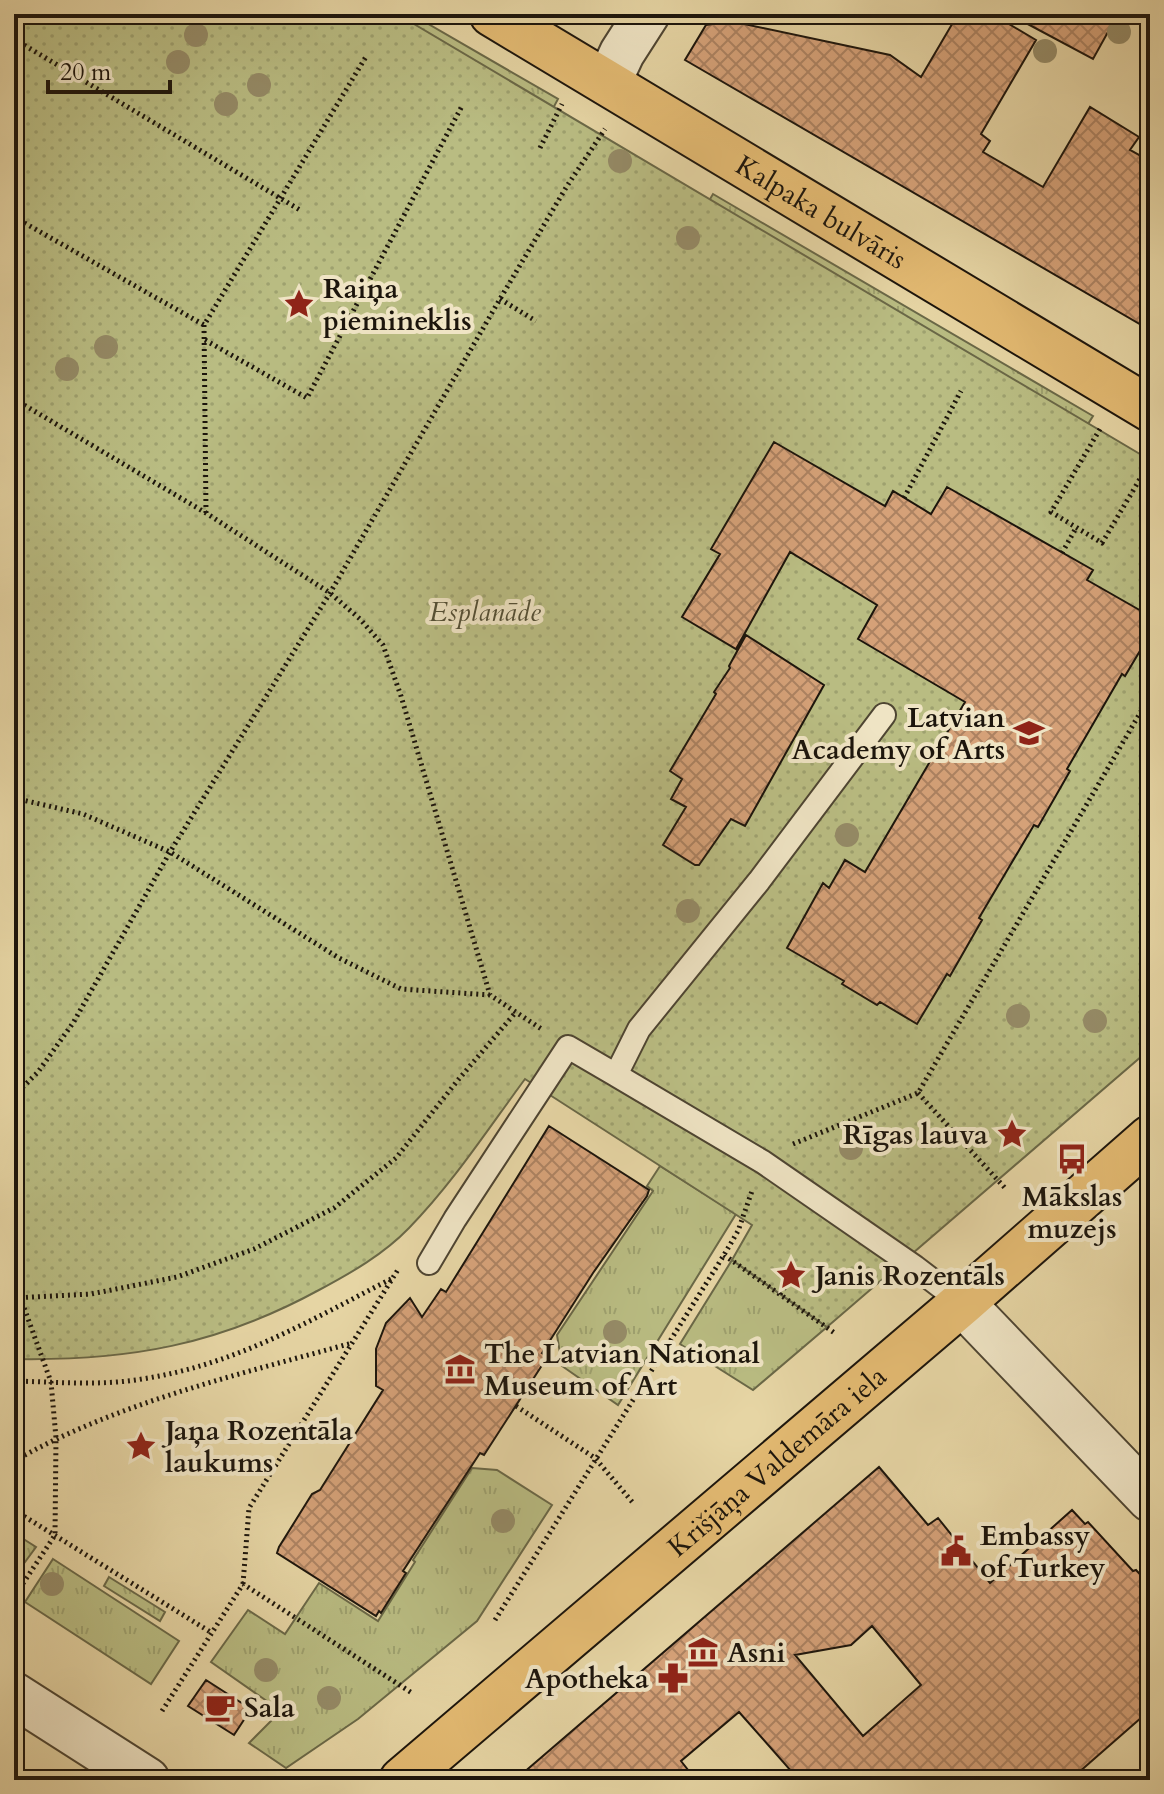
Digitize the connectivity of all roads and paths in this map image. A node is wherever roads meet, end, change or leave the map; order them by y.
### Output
1 (492, 14) edge
2 (647, 14) edge
3 (14, 39) edge
4 (367, 55) dead end
5 (608, 83) junction
6 (562, 104) dead end
7 (462, 106) dead end
8 (606, 127) dead end
9 (540, 148) dead end
10 (280, 198) junction
11 (300, 210) dead end
12 (14, 217) edge
13 (500, 299) junction
14 (536, 321) dead end
15 (204, 325) junction
16 (204, 340) junction
17 (961, 391) dead end
18 (14, 399) edge
19 (1150, 409) edge
20 (1081, 462) dead end
21 (1150, 462) edge
22 (904, 498) dead end
23 (206, 513) junction
24 (1076, 528) junction
25 (1062, 553) dead end
26 (330, 593) junction
27 (1150, 696) edge
28 (884, 715) dead end
29 (14, 798) edge
30 (170, 852) junction
31 (490, 995) junction
32 (516, 1012) junction
33 (568, 1047) junction
34 (616, 1075) junction
35 (918, 1093) junction
36 (14, 1096) edge
37 (1150, 1138) edge
38 (763, 1162) junction
39 (1005, 1188) dead end
40 (724, 1255) junction
41 (429, 1263) dead end
42 (401, 1265) dead end
43 (392, 1278) junction
44 (14, 1280) edge
45 (787, 1284) dead end
46 (780, 1294) junction
47 (17, 1298) edge
48 (962, 1303) junction
49 (836, 1334) dead end
50 (353, 1342) junction
51 (14, 1381) edge
52 (51, 1382) junction
53 (516, 1406) dead end
54 (56, 1438) junction
55 (595, 1458) junction
56 (14, 1461) edge
57 (1150, 1499) edge
58 (634, 1504) dead end
59 (14, 1510) edge
60 (55, 1535) junction
61 (243, 1584) junction
62 (14, 1597) edge
63 (495, 1620) dead end
64 (212, 1633) junction
65 (412, 1693) dead end
66 (14, 1695) edge
67 (162, 1711) dead end
68 (147, 1780) edge
69 (402, 1780) edge

1 - 5 main road, Kalpaka bulvāris
2 - 5 street
3 - 10 path
4 - 10 path
5 - 19 main road, Kalpaka bulvāris
6 - 9 path
7 - 16 path
8 - 13 path
10 - 11 path
10 - 15 path
12 - 15 path
13 - 14 path
13 - 26 path
15 - 16 path
16 - 23 path
17 - 22 path
18 - 23 path
20 - 24 path
21 - 24 path
23 - 26 path
24 - 25 path
26 - 30 path
26 - 31 path
27 - 35 path
28 - 34 lane
29 - 30 path
30 - 31 path
30 - 36 path
31 - 32 path
32 - 33 path
32 - 47 path
33 - 34 lane
33 - 41 lane
34 - 38 lane
35 - 38 path
35 - 39 path
37 - 48 main road, Krišjāņa Valdemāra iela
38 - 40 path
38 - 48 lane
40 - 46 path
40 - 55 path
42 - 43 path
43 - 50 path
43 - 52 path
44 - 47 path
45 - 46 path
46 - 49 path
47 - 52 path
48 - 57 street
48 - 69 main road, Krišjāņa Valdemāra iela
50 - 54 path
50 - 61 path
51 - 52 path
52 - 54 path
53 - 55 path
54 - 56 path
54 - 60 path
55 - 58 path
55 - 63 path
59 - 60 path
60 - 62 path
60 - 64 path
61 - 64 path
61 - 65 path
64 - 67 path
66 - 68 street

